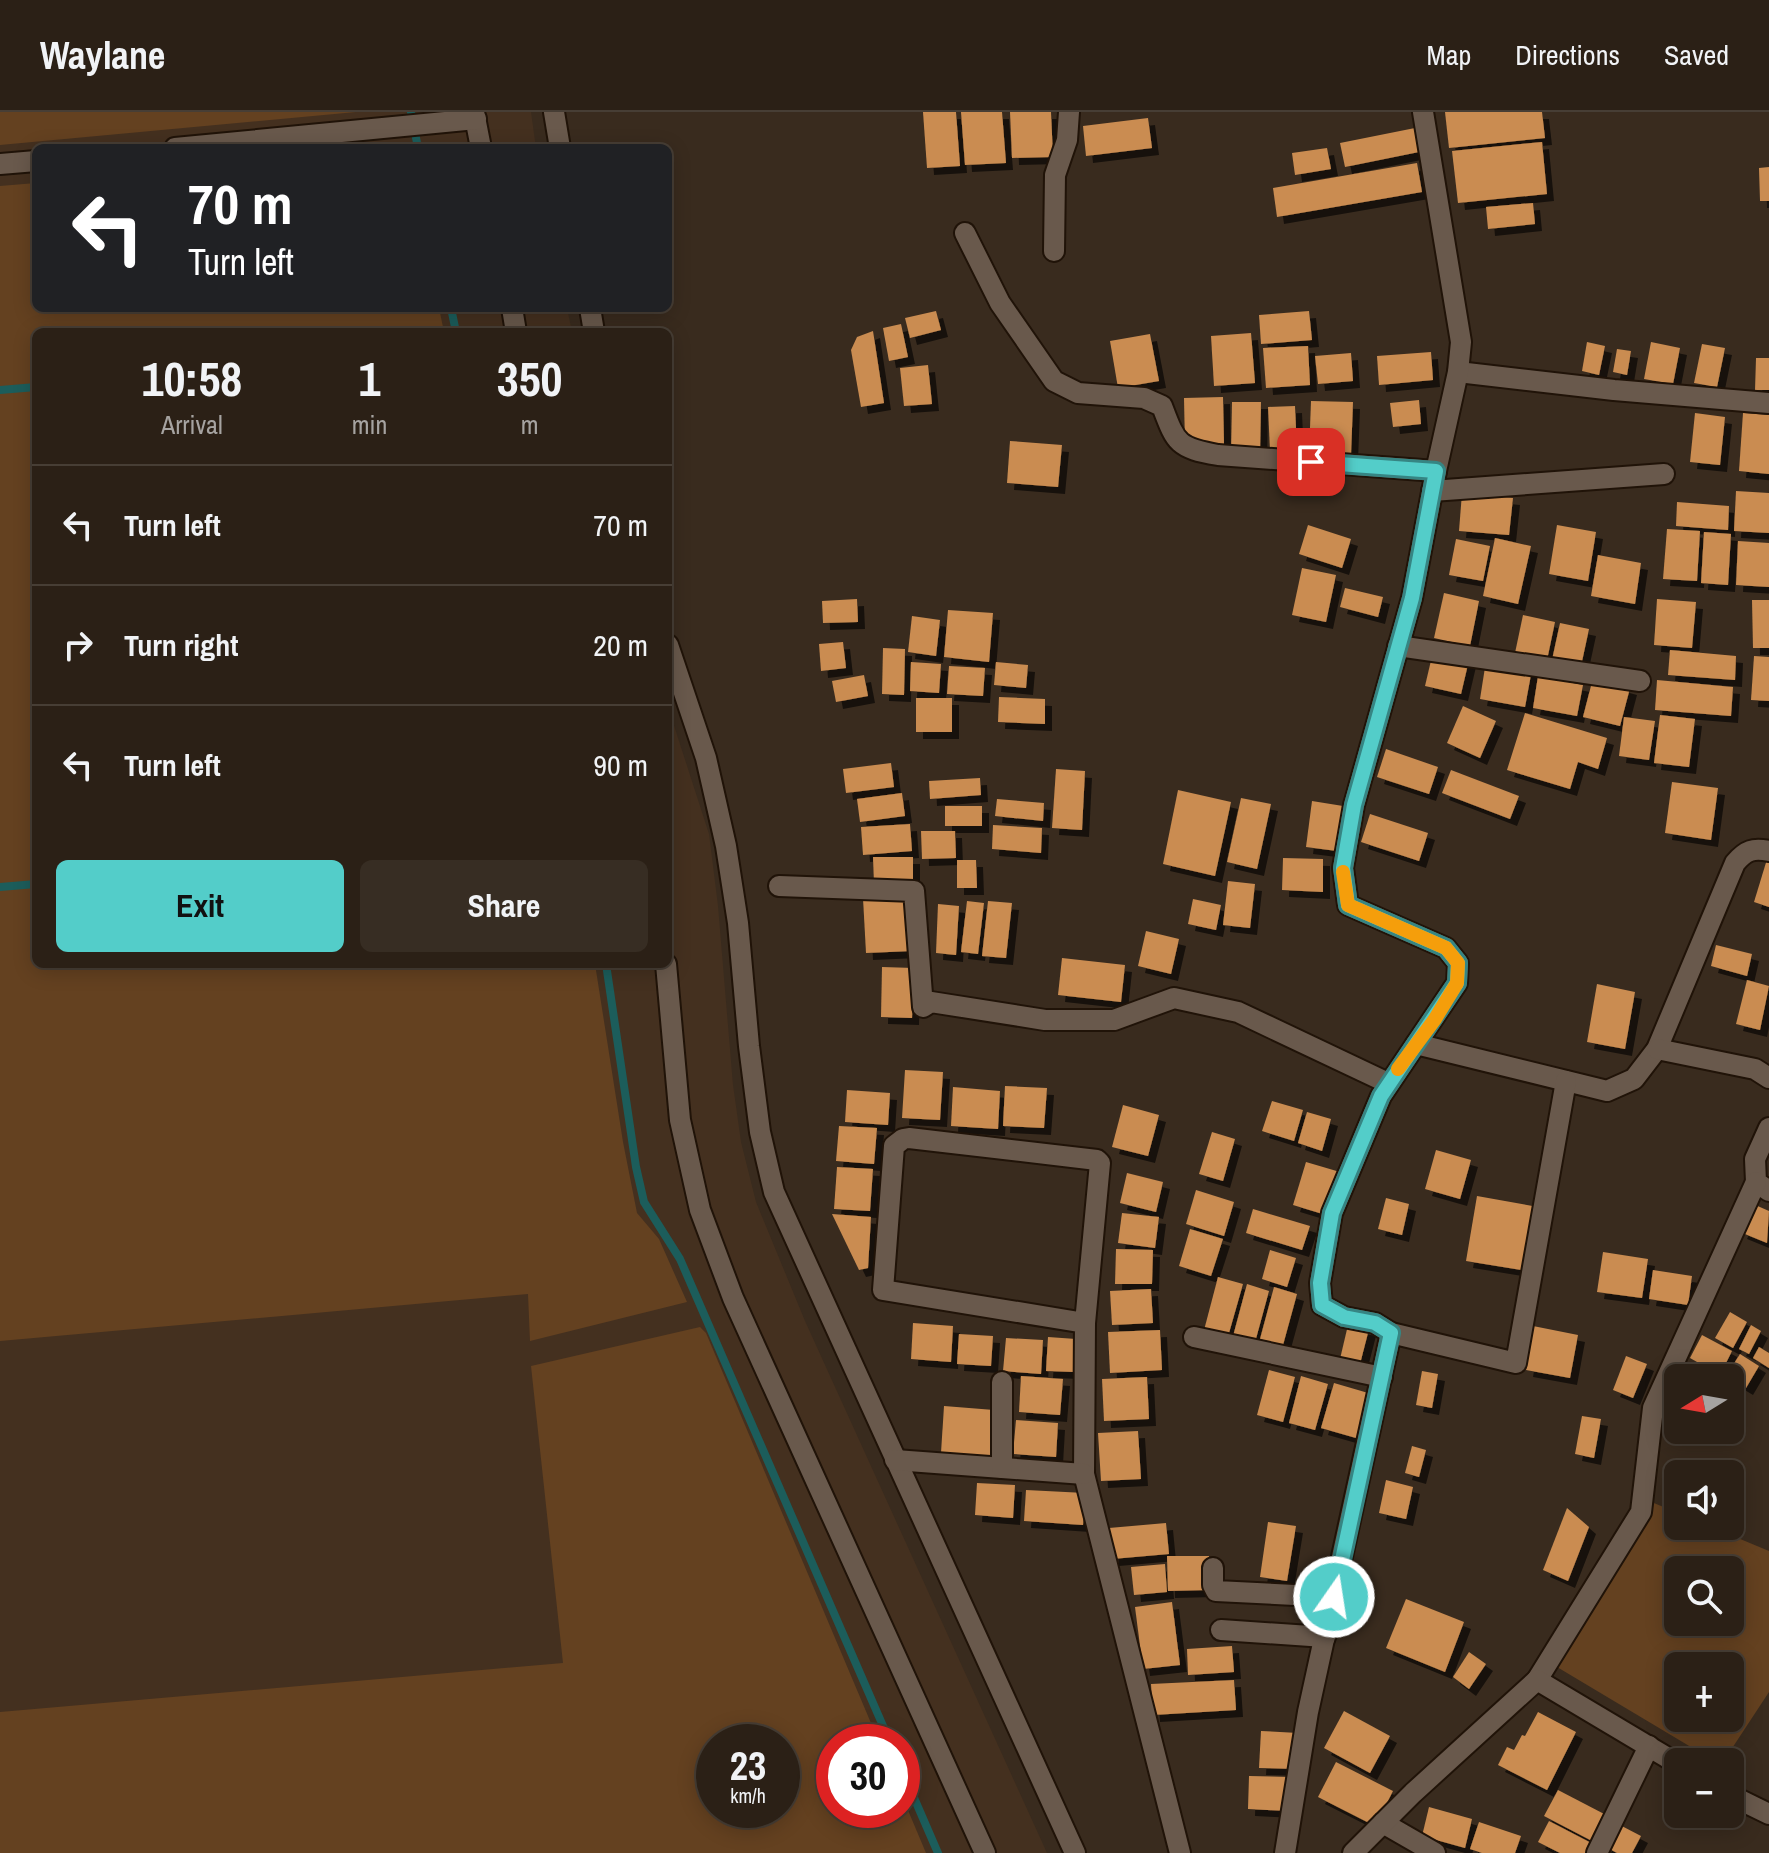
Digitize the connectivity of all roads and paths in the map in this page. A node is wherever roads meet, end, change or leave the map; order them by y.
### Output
1 (554, 112) edge
2 (1069, 112) edge
3 (1423, 112) edge
4 (475, 115) edge
5 (218, 144) edge
6 (480, 144) edge
7 (559, 144) edge
8 (32, 161) edge
9 (0, 164) edge
10 (965, 233) dead end
11 (1054, 251) dead end
12 (1458, 372) junction
13 (1769, 403) edge
14 (1664, 474) dead end
15 (1434, 481) junction
16 (1398, 646) junction
17 (672, 657) edge
18 (1640, 681) dead end
19 (1769, 851) edge
20 (779, 886) dead end
21 (666, 968) edge
22 (1416, 1044) junction
23 (1657, 1049) junction
24 (1769, 1078) edge
25 (1566, 1081) junction
26 (1388, 1083) junction
27 (1769, 1128) edge
28 (1763, 1186) edge
29 (1085, 1323) junction
30 (1391, 1333) junction
31 (1194, 1337) dead end
32 (1382, 1377) junction
33 (1002, 1382) dead end
34 (895, 1460) junction
35 (1002, 1468) junction
36 (1084, 1474) junction
37 (1213, 1568) dead end
38 (1334, 1597) junction
39 (1221, 1630) dead end
40 (1325, 1637) junction
41 (1537, 1680) junction
42 (1649, 1746) junction
43 (1664, 1755) edge
44 (1744, 1802) edge
45 (1769, 1814) edge
46 (1383, 1823) junction
47 (985, 1853) edge
48 (1075, 1853) edge
49 (1180, 1853) edge
50 (1285, 1853) edge
51 (1353, 1853) edge
52 (1435, 1853) edge
53 (1597, 1853) edge

1 - 7 street
2 - 11 street
3 - 12 street
4 - 5 street
4 - 6 street
8 - 9 street
10 - 15 street
12 - 13 street
12 - 15 street
14 - 15 street
15 - 16 street
16 - 18 street
16 - 22 street
17 - 34 street
19 - 23 street
20 - 26 street
21 - 47 street
22 - 25 street
22 - 26 street
23 - 24 street
23 - 25 street
25 - 30 street
26 - 30 street
27 - 28 street
28 - 41 street
29 - 29 street
29 - 36 street
30 - 32 street
31 - 32 street
32 - 38 street
33 - 35 street
34 - 35 street
34 - 48 street
35 - 36 street
36 - 49 street
37 - 38 street
38 - 40 street
39 - 40 street
40 - 50 street
41 - 42 street
41 - 46 street
42 - 43 street
42 - 53 street
44 - 45 street
46 - 51 street
46 - 52 street

